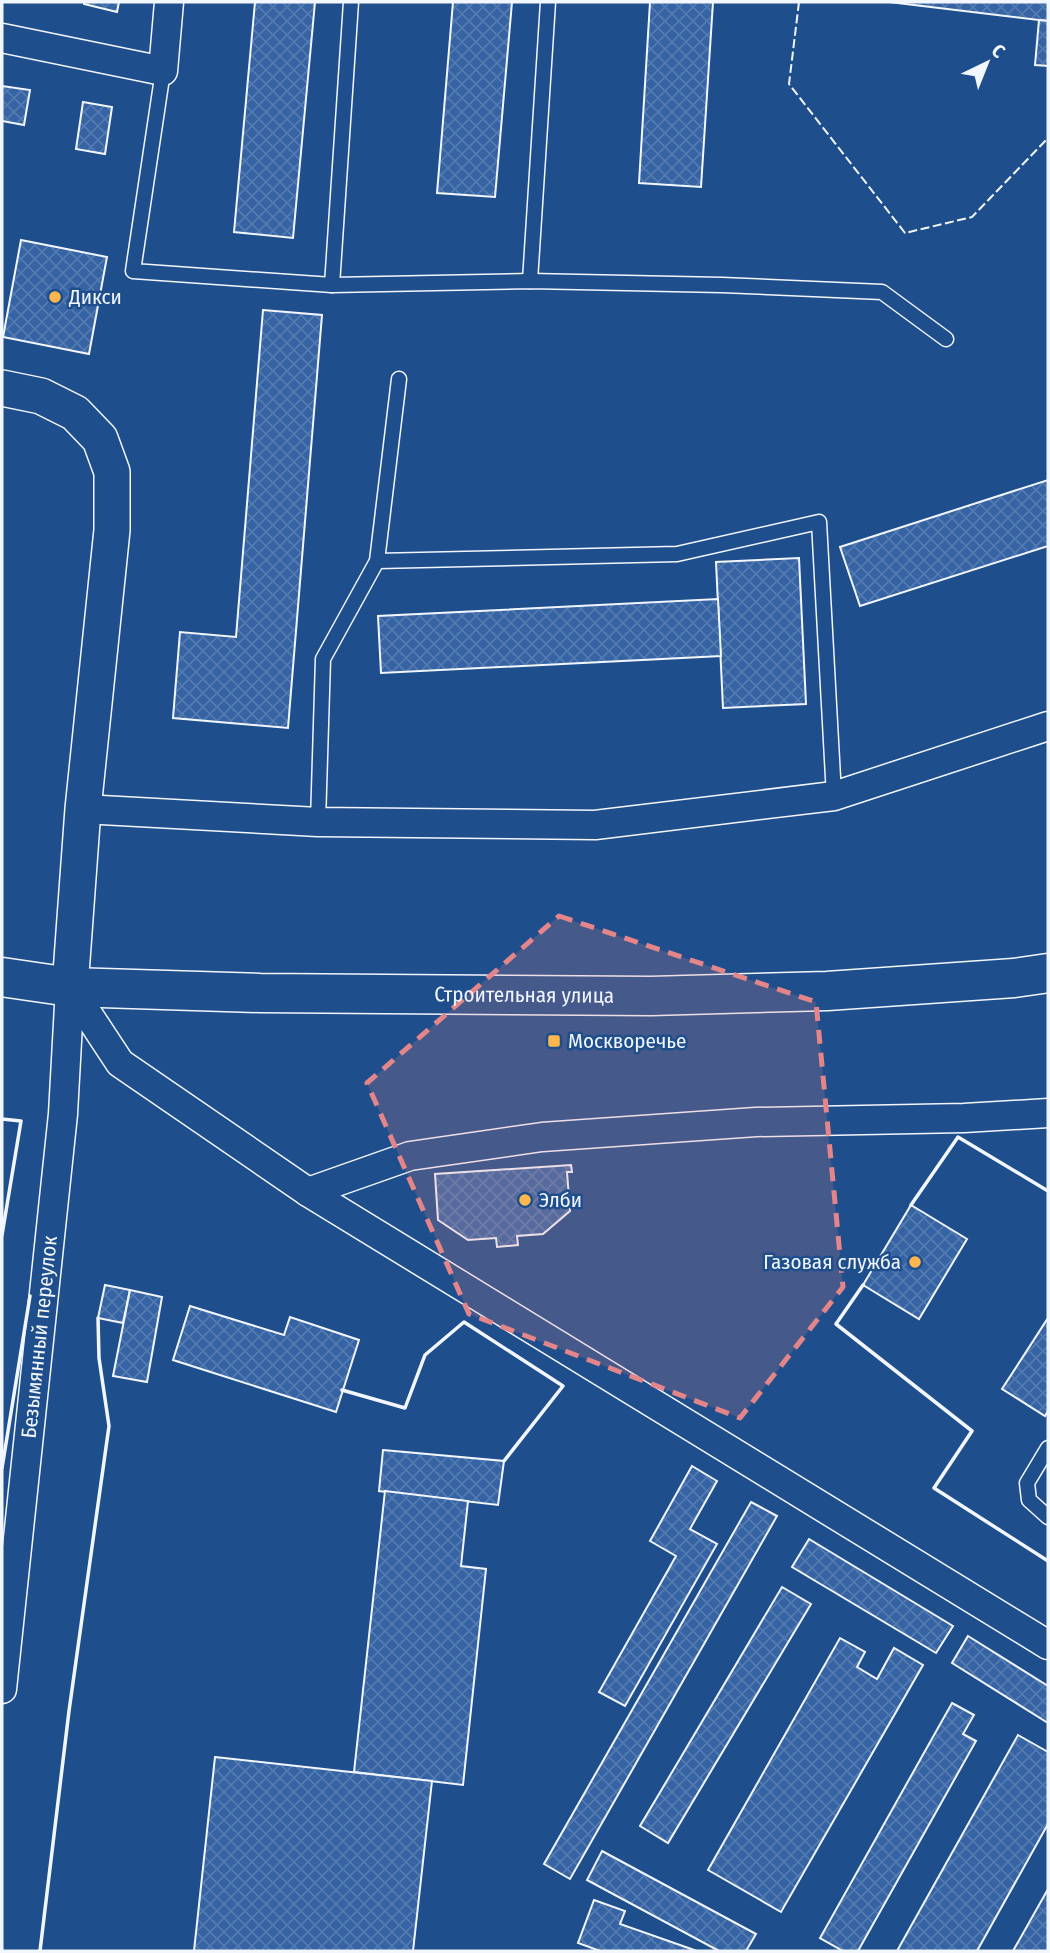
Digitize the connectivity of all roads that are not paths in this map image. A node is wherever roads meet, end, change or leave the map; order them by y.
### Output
1 (169, 2) edge
2 (351, 2) edge
3 (548, 2) edge
4 (2, 38) edge
5 (163, 71) junction
6 (530, 281) junction
7 (332, 285) junction
8 (946, 339) dead end
9 (398, 379) dead end
10 (2, 388) edge
11 (377, 561) junction
12 (1048, 726) edge
13 (834, 796) junction
14 (83, 809) junction
15 (318, 821) junction
16 (1048, 973) edge
17 (2, 977) edge
18 (70, 987) junction
19 (1048, 1113) edge
20 (308, 1192) junction
21 (1048, 1448) edge
22 (1048, 1517) edge
23 (1048, 1645) edge
24 (2, 1689) edge

1 - 5 street
2 - 7 lane
3 - 6 lane
4 - 5 street
5 - 7 lane
6 - 7 lane
6 - 8 lane
9 - 11 lane
10 - 14 street
11 - 13 lane
11 - 15 lane
12 - 13 street
13 - 15 street
14 - 15 street
14 - 18 street
16 - 18 highway, Строительная улица
17 - 18 highway, Строительная улица
18 - 20 street
18 - 24 street, Безымянный переулок
19 - 20 street
20 - 23 street
21 - 22 lane

